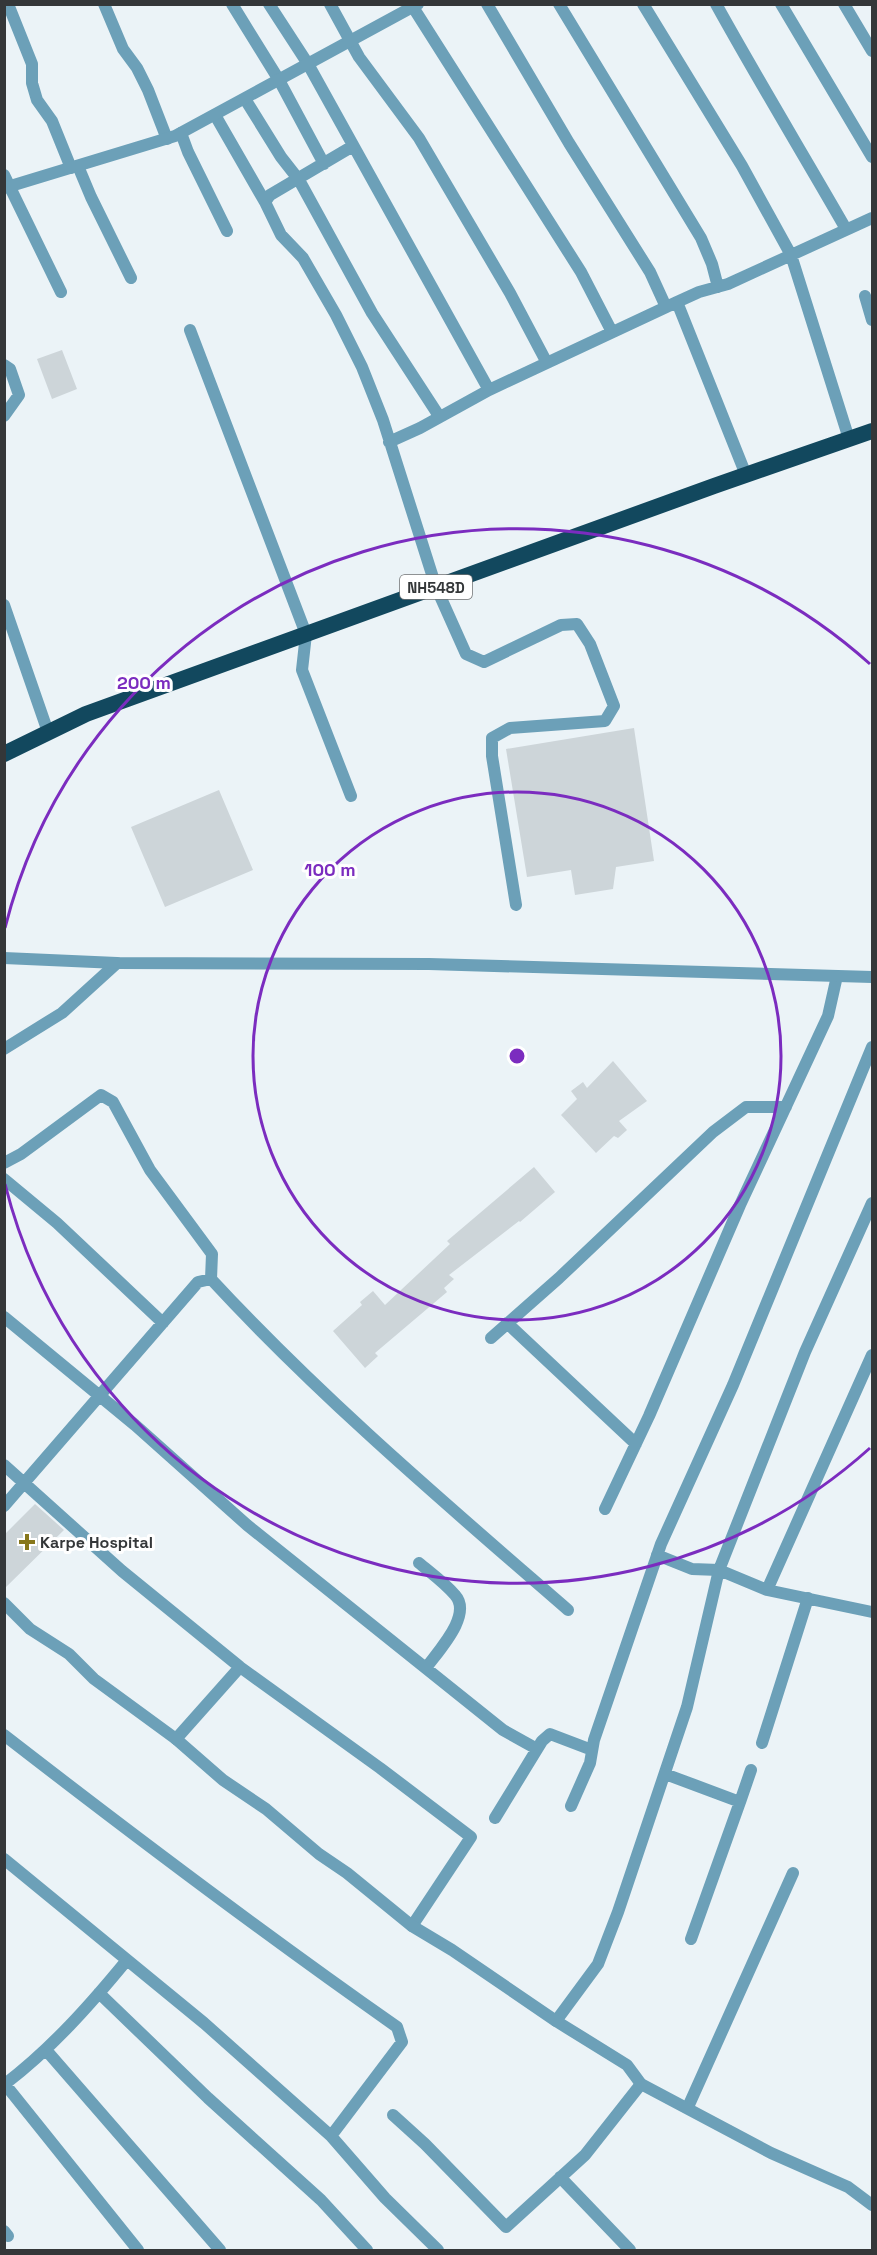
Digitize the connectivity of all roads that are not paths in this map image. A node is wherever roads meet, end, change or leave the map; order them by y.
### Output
1 (8, 4) edge
2 (104, 4) edge
3 (232, 4) edge
4 (269, 4) edge
5 (330, 4) edge
6 (487, 4) edge
7 (560, 4) edge
8 (643, 4) edge
9 (716, 4) edge
10 (781, 4) edge
11 (844, 4) edge
12 (414, 5) edge
13 (351, 41) junction
14 (873, 51) edge
15 (308, 64) junction
16 (279, 80) junction
17 (245, 99) junction
18 (215, 115) junction
19 (181, 133) junction
20 (167, 139) junction
21 (353, 146) junction
22 (873, 157) edge
23 (324, 164) junction
24 (75, 167) junction
25 (298, 180) junction
26 (6, 183) edge
27 (265, 202) junction
28 (873, 218) edge
29 (846, 229) junction
30 (227, 231) dead end
31 (791, 255) junction
32 (130, 278) dead end
33 (718, 287) junction
34 (61, 292) dead end
35 (865, 296) dead end
36 (671, 304) junction
37 (873, 320) edge
38 (190, 330) dead end
39 (612, 332) junction
40 (547, 363) junction
41 (4, 365) edge
42 (489, 390) junction
43 (4, 416) edge
44 (439, 416) junction
45 (873, 431) edge
46 (849, 439) junction
47 (389, 442) junction
48 (747, 475) junction
49 (436, 587) junction
50 (4, 605) edge
51 (306, 634) junction
52 (48, 732) junction
53 (4, 754) edge
54 (351, 796) dead end
55 (516, 905) dead end
56 (4, 958) edge
57 (117, 963) junction
58 (837, 976) junction
59 (873, 977) edge
60 (873, 1047) edge
61 (4, 1049) edge
62 (786, 1107) junction
63 (4, 1164) edge
64 (4, 1179) edge
65 (873, 1203) edge
66 (211, 1279) junction
67 (4, 1317) edge
68 (163, 1323) junction
69 (507, 1323) junction
70 (491, 1338) dead end
71 (873, 1355) edge
72 (99, 1395) junction
73 (636, 1444) junction
74 (4, 1465) edge
75 (25, 1483) junction
76 (4, 1506) edge
77 (605, 1509) dead end
78 (657, 1555) junction
79 (419, 1563) dead end
80 (719, 1570) junction
81 (767, 1590) junction
82 (808, 1598) junction
83 (4, 1603) edge
84 (568, 1611) dead end
85 (873, 1612) edge
86 (240, 1667) junction
87 (426, 1668) junction
88 (4, 1735) edge
89 (176, 1739) junction
90 (762, 1743) dead end
91 (537, 1749) junction
92 (592, 1750) junction
93 (751, 1770) dead end
94 (665, 1774) junction
95 (740, 1802) junction
96 (571, 1806) dead end
97 (495, 1818) dead end
98 (4, 1858) edge
99 (793, 1873) dead end
100 (412, 1926) junction
101 (691, 1939) dead end
102 (127, 1960) junction
103 (99, 1994) junction
104 (556, 2021) junction
105 (46, 2050) junction
106 (5, 2083) edge
107 (641, 2084) junction
108 (688, 2107) junction
109 (393, 2115) dead end
110 (331, 2136) junction
111 (560, 2178) junction
112 (873, 2205) edge
113 (138, 2250) edge
114 (220, 2250) edge
115 (367, 2250) edge
116 (438, 2250) edge
117 (630, 2250) edge

1 - 24 street
2 - 20 street
3 - 16 street
4 - 15 street
5 - 13 street
6 - 36 street
7 - 33 street
8 - 31 street
9 - 29 street
10 - 22 street
11 - 14 street
12 - 13 street
12 - 39 street
13 - 15 street
13 - 40 street
15 - 16 street
15 - 21 street
16 - 17 street
16 - 23 street
17 - 18 street
17 - 25 street
18 - 19 street
18 - 27 street
19 - 20 street
19 - 30 street
20 - 24 street
21 - 23 street
21 - 42 street
23 - 25 street
24 - 26 street
24 - 32 street
25 - 27 street
25 - 44 street
26 - 34 street
27 - 47 street
28 - 29 street
29 - 31 street
31 - 33 street
31 - 46 street
33 - 36 street
35 - 37 street
36 - 39 street
36 - 48 street
38 - 51 street
39 - 40 street
40 - 42 street
41 - 43 street
42 - 44 street
44 - 47 street
45 - 46 highway, NH548D
46 - 48 highway, NH548D
47 - 49 street
48 - 49 highway, NH548D
49 - 51 highway, NH548D
49 - 55 street
50 - 52 street
51 - 52 highway, NH548D
51 - 54 street
52 - 53 highway, NH548D
56 - 57 street
57 - 58 street
57 - 61 street
58 - 59 street
58 - 62 street
60 - 78 street
62 - 69 street
62 - 73 street
63 - 66 street
64 - 68 street
65 - 80 street
66 - 68 street
66 - 84 street
67 - 72 street
68 - 72 street
69 - 70 street
69 - 73 street
71 - 81 street
72 - 75 street
72 - 87 street
73 - 77 street
74 - 75 street
75 - 76 street
75 - 86 street
78 - 80 street
78 - 92 street
79 - 87 street
80 - 81 street
80 - 94 street
81 - 82 street
82 - 85 street
82 - 90 street
83 - 89 street
86 - 89 street
86 - 100 street
87 - 91 street
88 - 110 street
89 - 100 street
91 - 92 street
91 - 97 street
92 - 96 street
93 - 95 street
94 - 95 street
94 - 104 street
95 - 101 street
98 - 102 street
99 - 108 street
100 - 104 street
102 - 103 street
102 - 110 street
103 - 105 street
103 - 115 street
104 - 107 street
105 - 106 street
105 - 114 street
106 - 113 street
107 - 108 street
107 - 111 street
108 - 112 street
109 - 111 street
110 - 116 street
111 - 117 street

